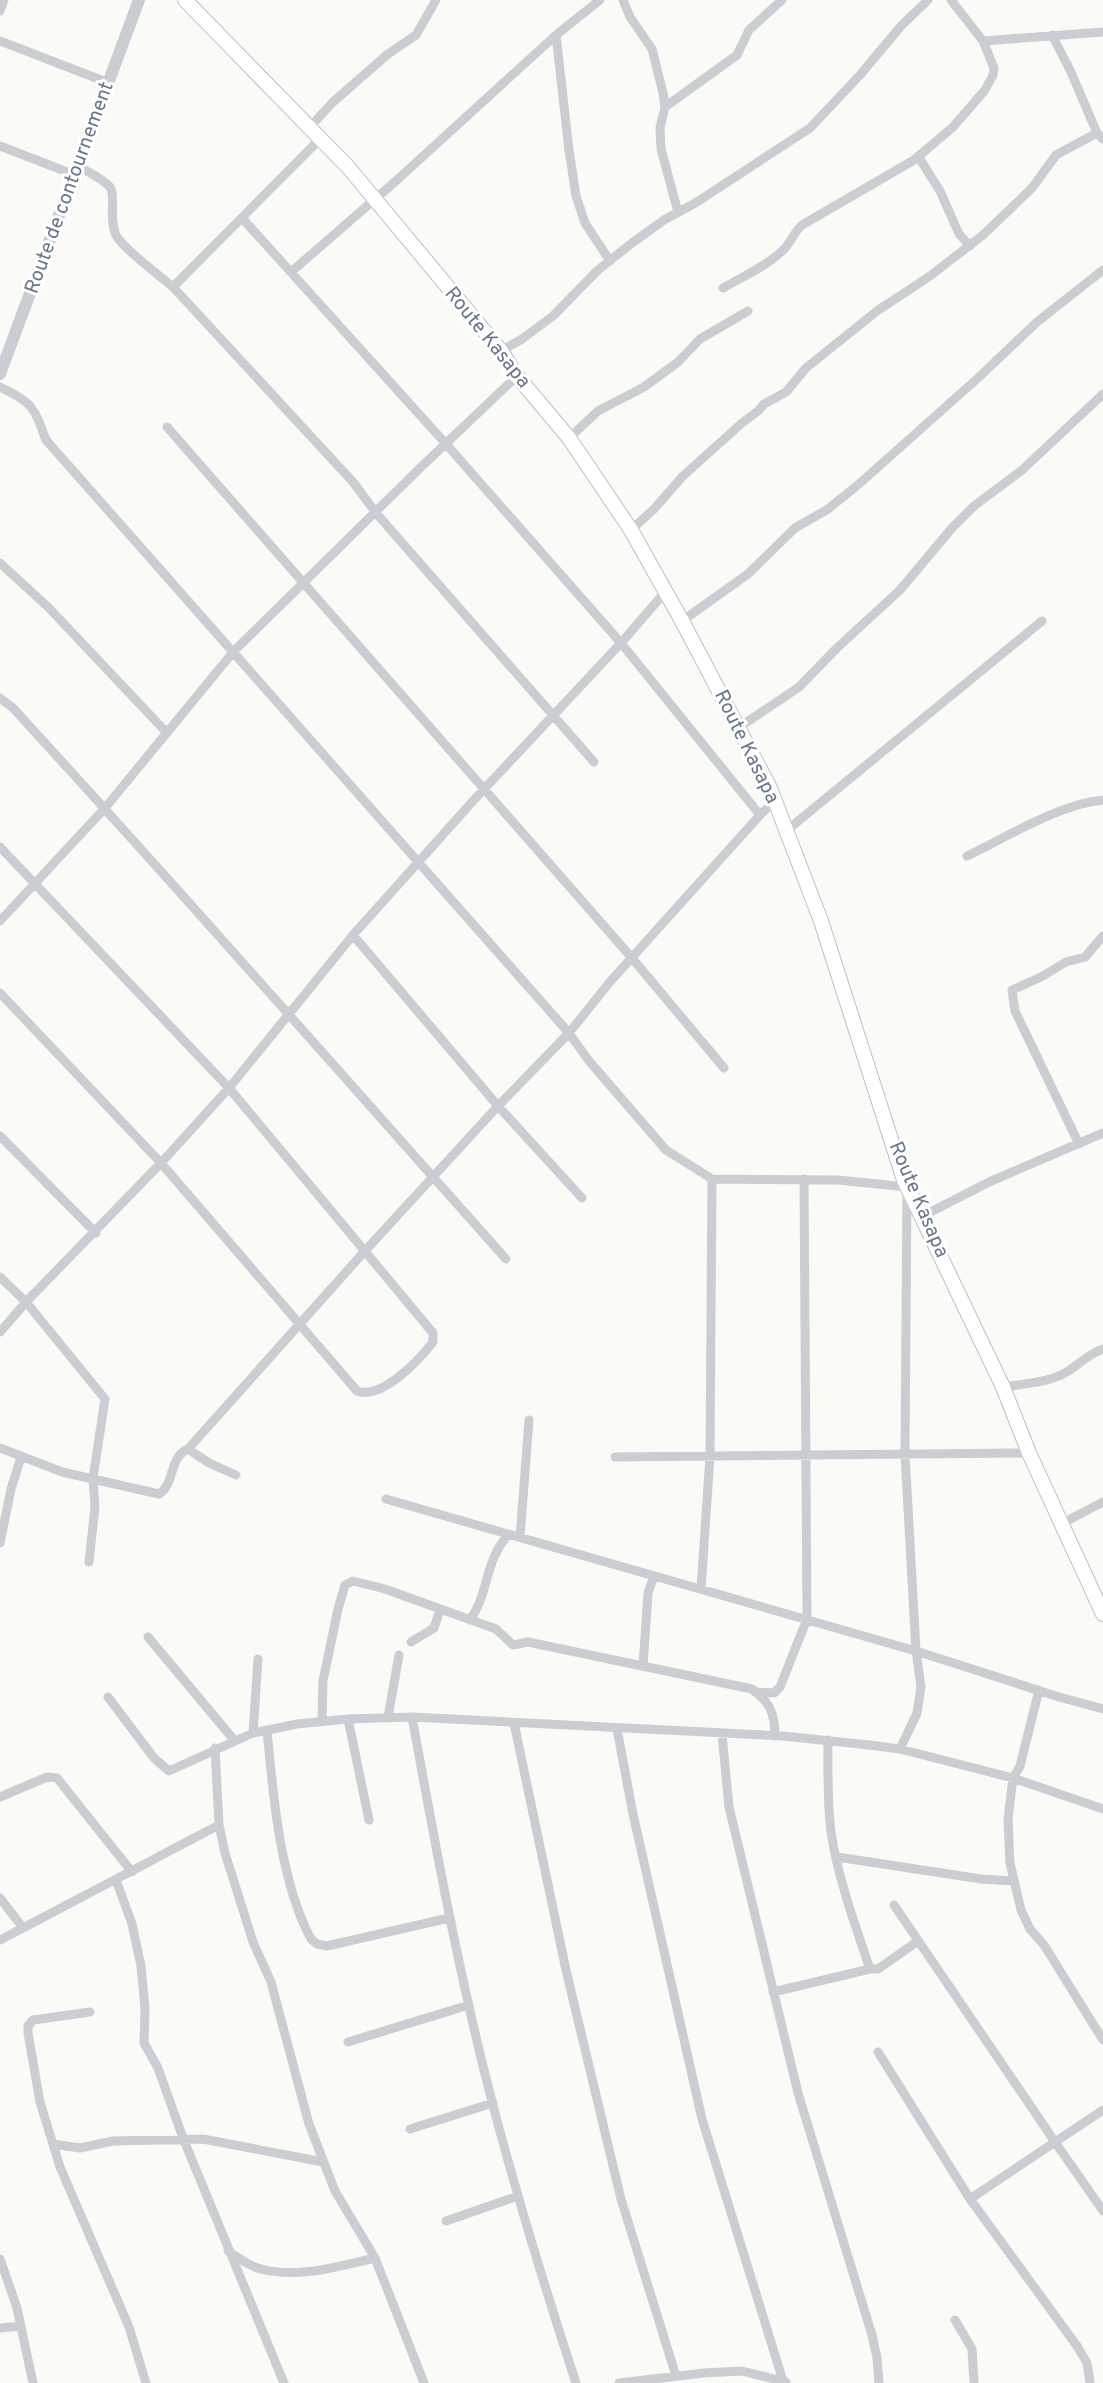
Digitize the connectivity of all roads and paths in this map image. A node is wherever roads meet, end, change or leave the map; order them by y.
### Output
1 (4, 0) edge
2 (139, 0) edge
3 (185, 0) edge
4 (436, 0) edge
5 (600, 0) edge
6 (623, 0) edge
7 (782, 0) edge
8 (928, 0) edge
9 (951, 0) edge
10 (0, 11) edge
11 (1103, 32) edge
12 (556, 35) junction
13 (1052, 35) junction
14 (0, 41) edge
15 (983, 41) junction
16 (109, 83) junction
17 (665, 107) junction
18 (310, 127) junction
19 (1100, 136) edge
20 (321, 138) junction
21 (0, 146) edge
22 (918, 156) junction
23 (77, 171) junction
24 (376, 199) junction
25 (678, 212) junction
26 (242, 218) junction
27 (970, 246) junction
28 (610, 261) junction
29 (1103, 270) edge
30 (291, 272) junction
31 (173, 287) junction
32 (723, 288) dead end
33 (748, 311) dead end
34 (501, 351) junction
35 (1, 368) edge
36 (517, 376) junction
37 (0, 387) edge
38 (1103, 394) edge
39 (167, 427) dead end
40 (569, 438) junction
41 (446, 444) junction
42 (376, 513) junction
43 (631, 530) junction
44 (1, 564) edge
45 (304, 581) junction
46 (666, 591) junction
47 (682, 621) junction
48 (1042, 621) dead end
49 (621, 643) junction
50 (234, 651) junction
51 (0, 698) edge
52 (554, 717) junction
53 (738, 728) junction
54 (167, 733) junction
55 (594, 762) dead end
56 (485, 789) junction
57 (1103, 800) edge
58 (775, 801) junction
59 (105, 808) junction
60 (760, 815) junction
61 (786, 831) junction
62 (0, 847) edge
63 (967, 856) dead end
64 (418, 864) junction
65 (36, 883) junction
66 (0, 921) edge
67 (353, 935) junction
68 (1103, 936) edge
69 (632, 958) junction
70 (0, 993) edge
71 (289, 1012) junction
72 (569, 1032) junction
73 (724, 1068) dead end
74 (229, 1088) junction
75 (498, 1106) junction
76 (1103, 1133) edge
77 (0, 1136) edge
78 (1079, 1144) junction
79 (161, 1164) junction
80 (434, 1178) junction
81 (712, 1179) junction
82 (804, 1179) junction
83 (908, 1187) junction
84 (582, 1198) dead end
85 (921, 1217) junction
86 (96, 1233) junction
87 (364, 1252) junction
88 (506, 1259) dead end
89 (0, 1277) edge
90 (26, 1302) junction
91 (301, 1324) junction
92 (0, 1332) edge
93 (1103, 1349) edge
94 (1003, 1388) junction
95 (529, 1420) dead end
96 (0, 1448) edge
97 (188, 1449) junction
98 (1029, 1453) junction
99 (905, 1454) junction
100 (808, 1455) junction
101 (710, 1456) junction
102 (21, 1457) junction
103 (615, 1457) dead end
104 (236, 1475) dead end
105 (93, 1478) junction
106 (386, 1498) dead end
107 (1103, 1502) edge
108 (1063, 1522) junction
109 (509, 1534) junction
110 (520, 1537) junction
111 (0, 1543) edge
112 (89, 1562) dead end
113 (654, 1576) junction
114 (701, 1589) junction
115 (440, 1610) junction
116 (1103, 1614) edge
117 (807, 1619) junction
118 (470, 1620) junction
119 (148, 1636) dead end
120 (411, 1642) dead end
121 (916, 1651) junction
122 (399, 1655) dead end
123 (258, 1659) dead end
124 (644, 1666) junction
125 (1039, 1690) junction
126 (755, 1692) junction
127 (108, 1697) dead end
128 (1103, 1709) edge
129 (388, 1717) junction
130 (412, 1718) junction
131 (348, 1719) junction
132 (322, 1721) junction
133 (514, 1723) junction
134 (617, 1729) junction
135 (267, 1730) junction
136 (253, 1733) junction
137 (722, 1734) junction
138 (774, 1736) junction
139 (234, 1740) junction
140 (828, 1740) junction
141 (215, 1748) junction
142 (900, 1749) junction
143 (1013, 1778) junction
144 (0, 1797) edge
145 (1103, 1809) edge
146 (369, 1820) dead end
147 (219, 1825) junction
148 (837, 1857) junction
149 (132, 1872) junction
150 (116, 1880) junction
151 (1014, 1881) junction
152 (0, 1898) edge
153 (894, 1905) dead end
154 (449, 1918) junction
155 (23, 1928) junction
156 (0, 1940) edge
157 (918, 1941) junction
158 (870, 1969) junction
159 (773, 1992) junction
160 (469, 2005) junction
161 (90, 2012) dead end
162 (1103, 2040) edge
163 (348, 2042) dead end
164 (878, 2052) dead end
165 (493, 2103) junction
166 (1103, 2110) edge
167 (410, 2129) dead end
168 (183, 2138) junction
169 (1055, 2142) junction
170 (53, 2144) junction
171 (323, 2162) junction
172 (518, 2196) junction
173 (970, 2199) junction
174 (1103, 2211) edge
175 (446, 2222) dead end
176 (228, 2251) junction
177 (375, 2258) junction
178 (0, 2259) edge
179 (955, 2320) dead end
180 (21, 2326) junction
181 (0, 2328) edge
182 (676, 2376) junction
183 (785, 2382) edge
184 (33, 2383) edge
185 (146, 2383) edge
186 (284, 2383) edge
187 (424, 2383) edge
188 (576, 2383) edge
189 (619, 2383) edge
190 (879, 2383) edge
191 (974, 2383) edge
192 (1090, 2383) edge

1 - 10 street
2 - 16 street, Route de contournement
3 - 18 main road, Route Kasapa
4 - 18 street
5 - 12 street
6 - 17 street
7 - 17 street
8 - 25 street
9 - 15 street
11 - 13 street
12 - 24 street
12 - 28 street
13 - 15 street
13 - 19 street
14 - 16 street
15 - 22 street
16 - 23 street, Route de contournement
17 - 25 street
18 - 20 main road, Route Kasapa
19 - 27 street
20 - 24 main road, Route Kasapa
20 - 26 street
21 - 23 street
22 - 27 street
22 - 32 street
23 - 31 street
23 - 35 street, Route de contournement
24 - 30 street
24 - 34 main road, Route Kasapa
25 - 28 street
26 - 30 street
26 - 31 street
27 - 43 street
28 - 34 street
29 - 47 street
30 - 41 street
31 - 42 street
33 - 40 street
34 - 36 main road, Route Kasapa
36 - 40 main road, Route Kasapa
36 - 41 street
37 - 50 street
38 - 53 street
39 - 45 street
40 - 43 main road, Route Kasapa
41 - 42 street
41 - 49 street
42 - 45 street
42 - 52 street
43 - 46 main road, Route Kasapa
44 - 54 street
45 - 50 street
45 - 56 street
46 - 47 main road, Route Kasapa
46 - 49 street
47 - 53 main road, Route Kasapa
48 - 61 street
49 - 52 street
49 - 60 street
50 - 54 street
50 - 64 street
51 - 59 street
52 - 55 street
52 - 56 street
53 - 58 main road, Route Kasapa
54 - 59 street
56 - 64 street
56 - 69 street
57 - 63 street
58 - 60 street
58 - 61 main road, Route Kasapa
59 - 65 street
59 - 71 street
60 - 69 street
61 - 83 main road, Route Kasapa
62 - 65 street
64 - 67 street
64 - 72 street
65 - 66 street
65 - 74 street
67 - 71 street
67 - 75 street
68 - 78 street
69 - 72 street
69 - 73 street
70 - 79 street
71 - 74 street
71 - 80 street
72 - 75 street
72 - 81 street
74 - 79 street
74 - 87 street
75 - 80 street
75 - 84 street
76 - 78 street
77 - 86 street
78 - 85 street
79 - 86 street
79 - 91 street
80 - 87 street
80 - 88 street
81 - 82 street
81 - 101 street
82 - 83 street
82 - 100 street
83 - 85 main road, Route Kasapa
83 - 99 street
85 - 94 main road, Route Kasapa
86 - 90 street
87 - 91 street
87 - 91 street
89 - 90 street
90 - 92 street
90 - 105 street
91 - 97 street
93 - 94 street
94 - 98 main road, Route Kasapa
95 - 110 street
96 - 102 street
97 - 104 street
97 - 105 street
98 - 99 street
98 - 108 main road, Route Kasapa
99 - 100 street
99 - 121 street
100 - 101 street
100 - 117 street
101 - 103 street
101 - 114 street
102 - 105 street
102 - 111 street
105 - 112 street
106 - 109 street
107 - 108 street
108 - 116 main road, Route Kasapa
109 - 110 street
109 - 118 street
110 - 113 street
113 - 114 street
113 - 124 street
114 - 117 street
115 - 118 street
115 - 120 street
115 - 132 street
117 - 121 street
117 - 126 street
118 - 124 street
119 - 139 street
121 - 125 street
121 - 142 street
122 - 129 street
123 - 136 street
124 - 126 street
125 - 128 street
125 - 143 street
126 - 138 street
127 - 141 street
129 - 130 street
129 - 131 street
130 - 133 street
130 - 154 street
131 - 132 street
131 - 146 street
132 - 135 street
133 - 134 street
133 - 182 street
134 - 137 street
134 - 183 street
135 - 136 street
135 - 154 street
136 - 139 street
137 - 138 street
137 - 159 street
138 - 140 street
139 - 141 street
140 - 142 street
140 - 148 street
141 - 147 street
142 - 143 street
143 - 145 street
143 - 151 street
144 - 149 street
147 - 149 street
147 - 171 street
148 - 151 street
148 - 158 street
149 - 150 street
150 - 155 street
150 - 168 street
151 - 162 street
152 - 155 street
153 - 157 street
154 - 160 street
155 - 156 street
157 - 158 street
157 - 169 street
158 - 159 street
159 - 190 street
160 - 163 street
160 - 165 street
161 - 170 street
164 - 173 street
165 - 167 street
165 - 172 street
166 - 169 street
168 - 170 street
168 - 171 street
168 - 176 street
169 - 173 street
169 - 174 street
170 - 185 street
171 - 177 street
172 - 175 street
172 - 188 street
173 - 192 street
176 - 177 street
176 - 186 street
177 - 187 street
178 - 180 street
179 - 191 street
180 - 181 street
180 - 184 street
182 - 183 street
182 - 189 street

